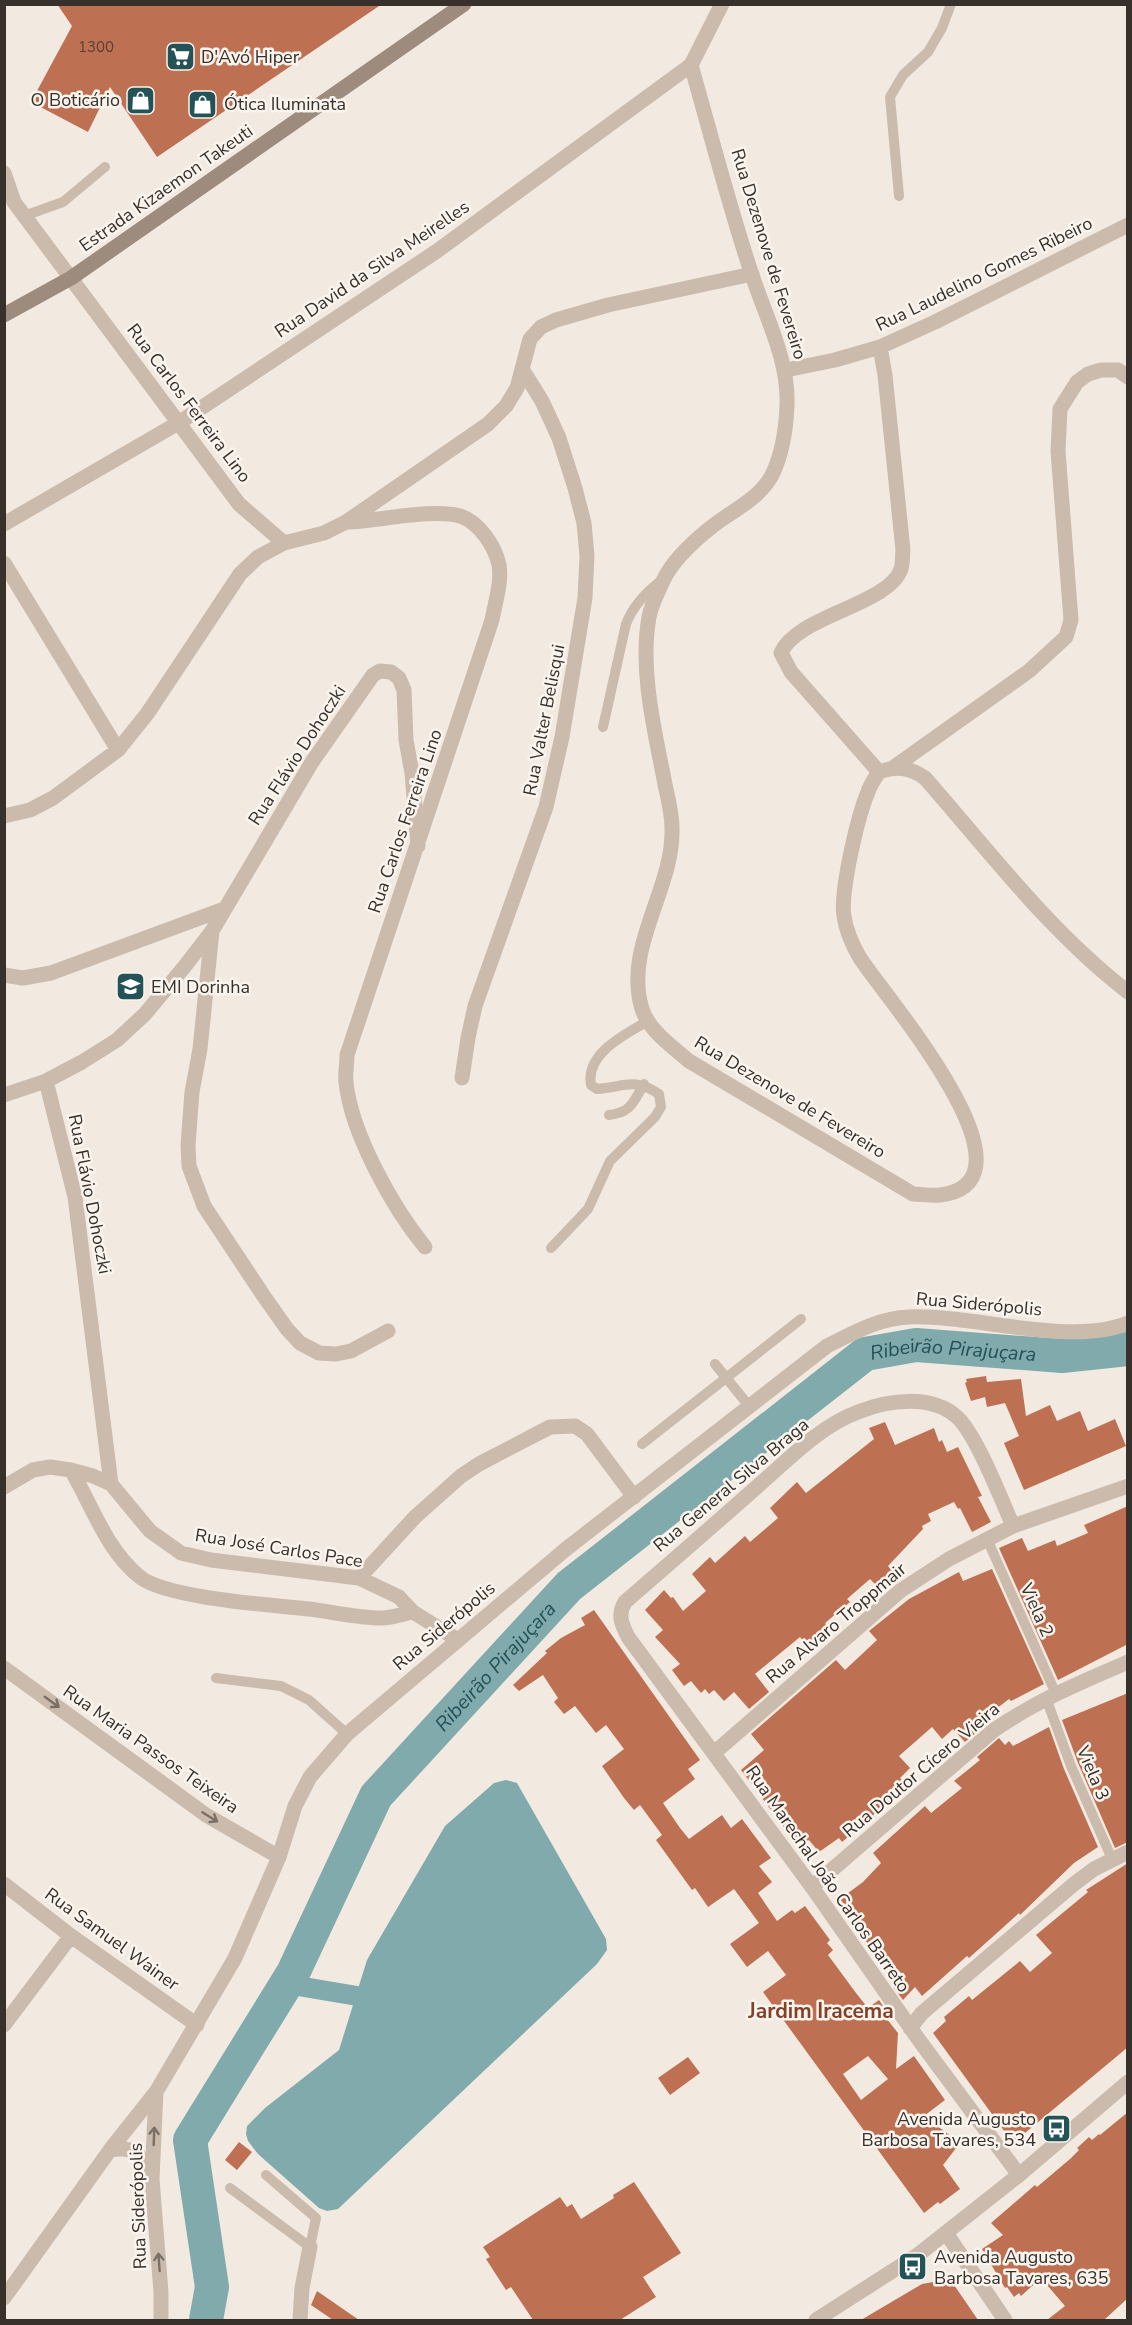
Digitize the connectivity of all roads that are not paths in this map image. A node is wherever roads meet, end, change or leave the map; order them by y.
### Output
1 (464, 4) edge
2 (722, 4) edge
3 (951, 4) edge
4 (691, 65) junction
5 (105, 167) dead end
6 (4, 173) edge
7 (899, 196) dead end
8 (9, 204) edge
9 (24, 216) junction
10 (1128, 225) edge
11 (752, 274) junction
12 (70, 278) junction
13 (4, 315) edge
14 (880, 347) junction
15 (522, 369) junction
16 (786, 370) junction
17 (1128, 377) edge
18 (180, 422) junction
19 (346, 522) junction
20 (4, 524) edge
21 (284, 543) junction
22 (4, 563) edge
23 (664, 578) junction
24 (603, 727) dead end
25 (118, 750) junction
26 (894, 767) junction
27 (879, 772) junction
28 (4, 816) edge
29 (418, 846) junction
30 (224, 909) junction
31 (212, 931) junction
32 (4, 975) edge
33 (1128, 992) edge
34 (648, 1021) junction
35 (462, 1078) dead end
36 (46, 1081) junction
37 (644, 1084) junction
38 (4, 1095) edge
39 (609, 1115) dead end
40 (425, 1247) dead end
41 (551, 1248) dead end
42 (801, 1319) dead end
43 (1128, 1323) edge
44 (388, 1331) dead end
45 (714, 1364) dead end
46 (725, 1377) junction
47 (749, 1406) junction
48 (642, 1444) dead end
49 (71, 1470) junction
50 (111, 1484) junction
51 (1128, 1486) edge
52 (4, 1487) edge
53 (634, 1497) junction
54 (1014, 1527) junction
55 (987, 1539) junction
56 (359, 1578) junction
57 (625, 1602) joint
58 (413, 1612) junction
59 (458, 1640) junction
60 (1128, 1662) edge
61 (4, 1668) edge
62 (216, 1678) dead end
63 (1051, 1696) junction
64 (347, 1734) junction
65 (714, 1753) junction
66 (1128, 1852) edge
67 (279, 1857) junction
68 (1112, 1859) junction
69 (4, 1884) edge
70 (812, 1887) junction
71 (71, 1936) junction
72 (4, 2025) edge
73 (197, 2025) junction
74 (910, 2028) junction
75 (1128, 2082) edge
76 (156, 2092) junction
77 (110, 2150) junction
78 (266, 2175) dead end
79 (1019, 2175) junction
80 (152, 2179) junction
81 (230, 2187) dead end
82 (946, 2233) junction
83 (310, 2247) junction
84 (4, 2298) edge
85 (161, 2320) edge
86 (300, 2320) edge
87 (816, 2320) edge
88 (1005, 2320) edge

1 - 12 main road, Estrada Kizaemon Takeuti
2 - 4 street, Rua David da Silva Meirelles
3 - 7 lane
4 - 11 street, Rua Dezenove de Fevereiro
4 - 18 street, Rua David da Silva Meirelles
5 - 9 lane
6 - 8 street, Rua Carlos Ferreira Lino
8 - 9 street, Rua Carlos Ferreira Lino
9 - 12 street, Rua Carlos Ferreira Lino
10 - 14 street, Rua Laudelino Gomes Ribeiro
11 - 15 street
11 - 16 street, Rua Dezenove de Fevereiro
12 - 13 main road, Estrada Kizaemon Takeuti
12 - 18 street, Rua Carlos Ferreira Lino
14 - 16 street, Rua Laudelino Gomes Ribeiro
14 - 27 street
15 - 19 street
15 - 35 street, Rua Valter Belisqui
16 - 23 street, Rua Dezenove de Fevereiro
17 - 26 street
18 - 20 street, Rua David da Silva Meirelles
18 - 21 street, Rua Carlos Ferreira Lino
19 - 21 street
19 - 29 street, Rua Carlos Ferreira Lino
21 - 25 street
22 - 25 street
23 - 24 lane
23 - 34 street, Rua Dezenove de Fevereiro
25 - 28 street
26 - 27 street
26 - 33 street
27 - 34 street, Rua Dezenove de Fevereiro
29 - 30 street, Rua Flávio Dohoczki
29 - 40 street, Rua Carlos Ferreira Lino
30 - 31 street, Rua Flávio Dohoczki
30 - 32 street
31 - 36 street, Rua Flávio Dohoczki
31 - 44 street
34 - 37 lane
36 - 38 street
36 - 50 street, Rua Flávio Dohoczki
37 - 39 lane
37 - 41 lane
42 - 46 lane
43 - 47 street, Rua Siderópolis
45 - 46 lane
46 - 47 lane
46 - 48 lane
47 - 53 street, Rua Siderópolis
49 - 50 street
49 - 52 street
49 - 58 street
50 - 56 street, Rua José Carlos Pace
51 - 54 street, Rua Alvaro Troppmair
53 - 56 street
53 - 59 street, Rua Siderópolis
54 - 55 street, Rua Alvaro Troppmair
54 - 57 street, Rua General Silva Braga
55 - 63 lane, Viela 2
55 - 65 street, Rua Alvaro Troppmair
56 - 58 street, Rua José Carlos Pace
57 - 65 street, Rua Marechal João Carlos Barreto
58 - 59 street, Rua José Carlos Pace
59 - 64 street, Rua Siderópolis
60 - 63 street, Rua Doutor Cícero Vieira
61 -> 67 street, Rua Maria Passos Teixeira
62 - 64 lane
63 - 68 lane, Viela 3
63 - 70 street, Rua Doutor Cícero Vieira
64 - 67 street, Rua Siderópolis
65 - 70 street, Rua Marechal João Carlos Barreto
66 - 68 street
67 - 73 street, Rua Siderópolis
68 - 74 street
69 - 71 street, Rua Samuel Wainer
70 - 74 street, Rua Marechal João Carlos Barreto
71 - 72 street
71 - 73 street, Rua Samuel Wainer
73 - 76 street, Rua Siderópolis
74 - 79 street, Rua Marechal João Carlos Barreto
75 - 79 street
76 - 77 street
80 -> 76 street, Rua Siderópolis
77 - 80 street
77 - 84 street
78 - 83 lane
79 - 82 street
85 -> 80 street, Rua Siderópolis
81 - 83 lane
82 - 87 street
82 - 88 street
83 - 86 street

